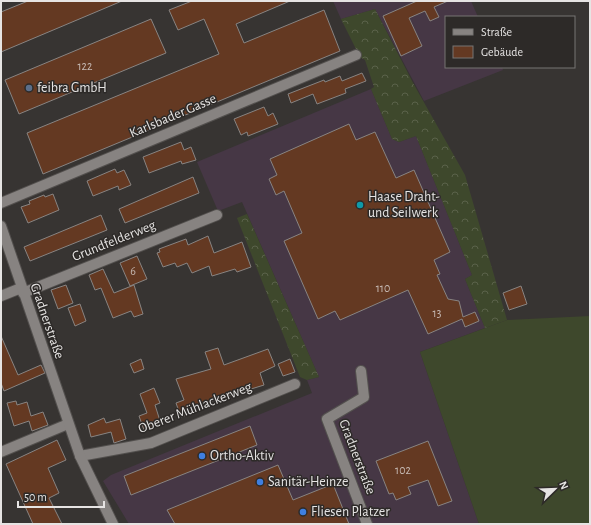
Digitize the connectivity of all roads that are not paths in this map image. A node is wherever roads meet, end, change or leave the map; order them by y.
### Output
1 (356, 55) dead end
2 (1, 203) edge
3 (217, 215) dead end
4 (1, 226) edge
5 (22, 290) junction
6 (1, 296) edge
7 (361, 370) dead end
8 (295, 384) dead end
9 (68, 424) junction
10 (1, 452) edge
11 (80, 456) junction
12 (113, 524) edge
13 (367, 524) edge

1 - 2 street, Karlsbader Gasse
3 - 5 street, Grundfelderweg
4 - 5 street, Gradnerstraße
5 - 6 street, Grundfelderweg
5 - 9 street, Gradnerstraße
7 - 13 street, Gradnerstraße
8 - 11 street, Oberer Mühlackerweg
9 - 10 street
9 - 11 street, Gradnerstraße
11 - 12 street, Gradnerstraße

